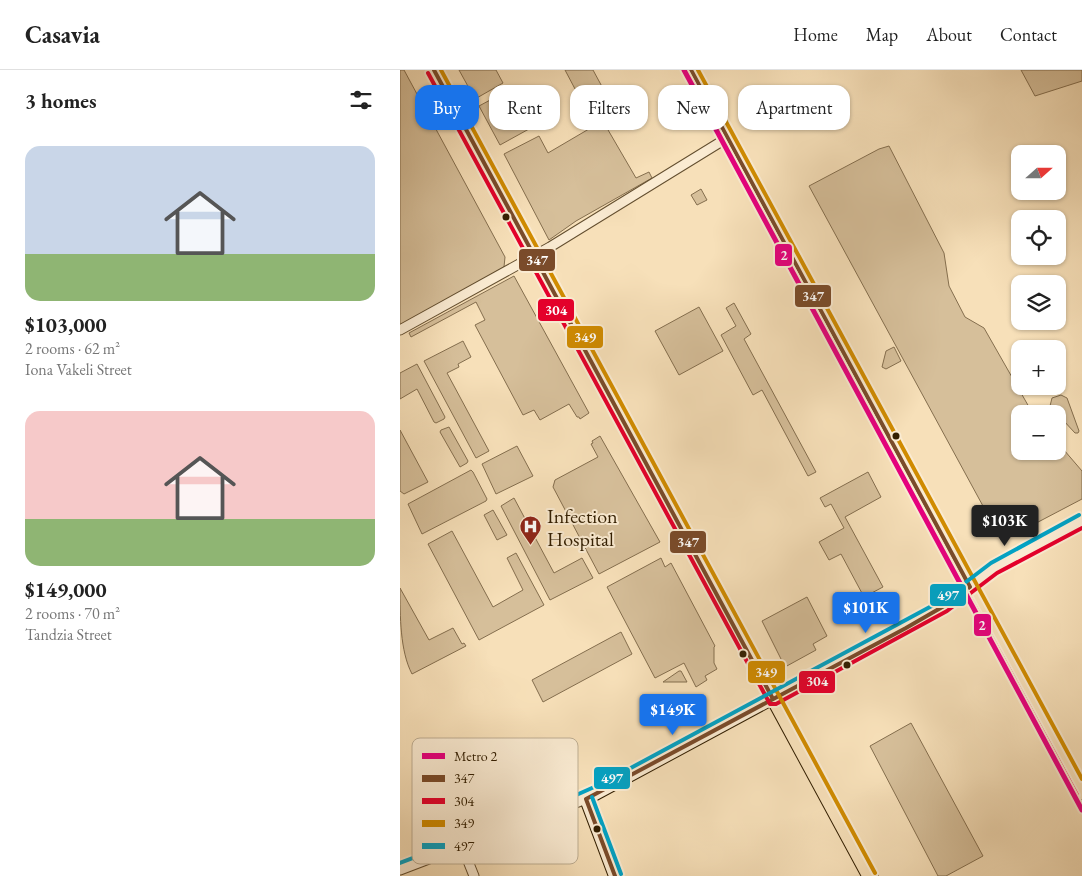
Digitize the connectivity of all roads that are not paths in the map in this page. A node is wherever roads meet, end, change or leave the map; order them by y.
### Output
1 (434, 70) edge
2 (691, 70) edge
3 (727, 138) junction
4 (533, 257) junction
5 (400, 330) edge
6 (1082, 521) edge
7 (970, 587) junction
8 (773, 699) junction
9 (1082, 792) edge
10 (586, 799) junction
11 (578, 802) edge
12 (413, 864) edge
13 (469, 864) edge
14 (400, 869) edge
15 (403, 876) edge
16 (474, 876) edge
17 (615, 876) edge
18 (870, 876) edge

1 - 4 main road
2 - 3 main road
3 - 4 street
3 - 7 main road
4 - 5 street
4 - 8 main road
6 - 7 main road
7 - 8 main road
7 - 9 main road
8 - 10 main road
8 - 18 main road
10 - 11 street
10 - 17 main road
12 - 14 street
13 - 16 street
14 - 15 street

